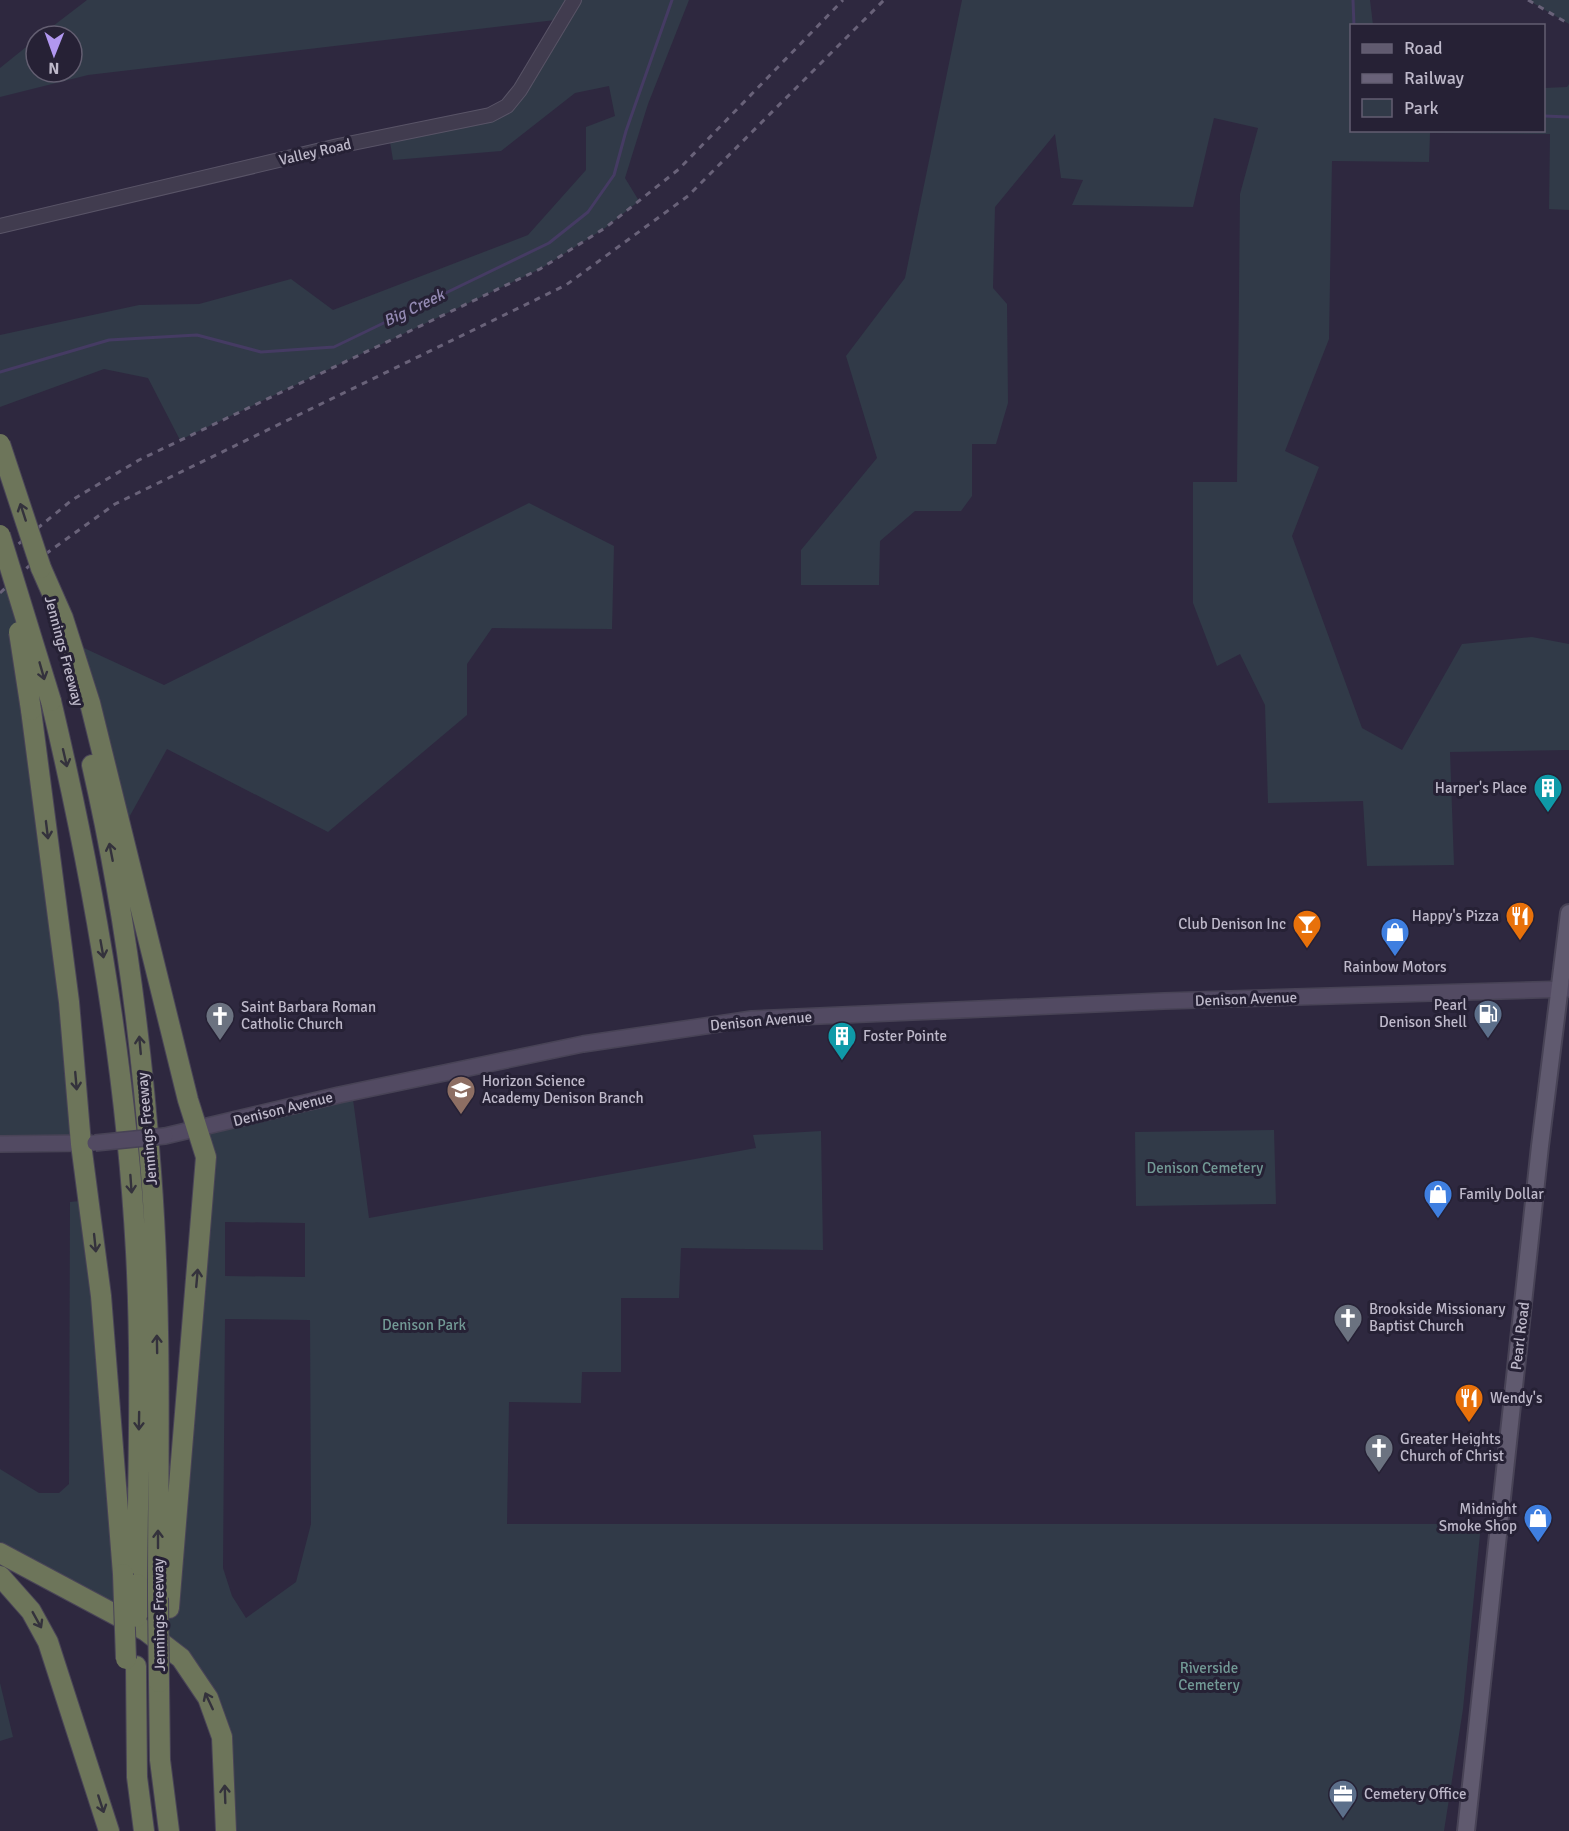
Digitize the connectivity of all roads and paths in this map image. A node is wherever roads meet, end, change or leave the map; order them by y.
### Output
1 (574, 0) edge
2 (0, 225) edge
3 (0, 444) edge
4 (0, 535) edge
5 (0, 548) edge
6 (85, 705) junction
7 (1569, 913) edge
8 (1564, 989) edge
9 (199, 1130) junction
10 (88, 1143) junction
11 (0, 1144) edge
12 (0, 1553) edge
13 (0, 1575) edge
14 (130, 1579) junction
15 (164, 1603) junction
16 (109, 1831) edge
17 (144, 1831) edge
18 (169, 1831) edge
19 (226, 1831) edge
20 (1466, 1831) edge

1 - 2 street, Valley Road
6 -> 3 highway, bridge
4 -> 14 highway, Jennings Freeway, bridge
5 -> 10 highway, bridge
6 - 9 highway
15 -> 6 highway, Jennings Freeway
7 - 8 main road, Pearl Road
8 - 9 main road, Denison Avenue
8 - 20 main road, Pearl Road
9 - 10 main road, Denison Avenue, bridge
15 -> 9 highway
10 - 11 main road, Denison Avenue
10 -> 14 highway
19 -> 12 highway
13 -> 16 highway
14 - 17 highway, bridge
15 - 18 highway, Jennings Freeway, bridge

